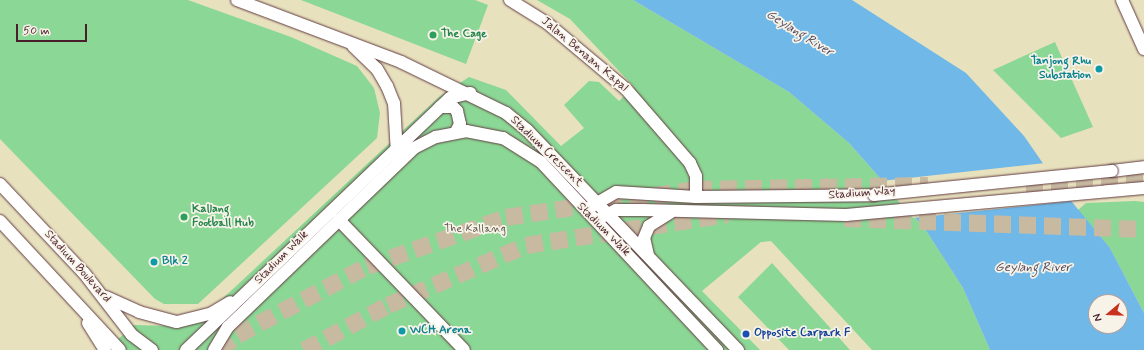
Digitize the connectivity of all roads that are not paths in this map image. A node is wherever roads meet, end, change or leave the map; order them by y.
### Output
1 (237, 0) edge
2 (510, 0) edge
3 (1122, 0) edge
4 (348, 41) junction
5 (1144, 49) edge
6 (470, 93) junction
7 (440, 108) junction
8 (456, 132) junction
9 (398, 148) junction
10 (395, 166) junction
11 (1141, 166) edge
12 (0, 184) edge
13 (1144, 188) edge
14 (696, 198) junction
15 (597, 202) junction
16 (606, 212) junction
17 (673, 212) junction
18 (586, 213) junction
19 (339, 220) junction
20 (0, 221) edge
21 (595, 223) junction
22 (648, 256) junction
23 (253, 287) junction
24 (66, 288) junction
25 (105, 297) junction
26 (104, 350) edge
27 (120, 350) edge
28 (152, 350) edge
29 (186, 350) edge
30 (214, 350) edge
31 (464, 350) edge
32 (717, 350) edge
33 (738, 350) edge

1 - 4 street, Stadium Crescent
2 - 14 street, Jalan Benaan Kapal
3 - 5 street
4 - 6 street, Stadium Crescent
4 - 9 street
6 - 7 street, Stadium Walk
6 - 15 street, Stadium Crescent
7 - 8 street
7 - 9 street, Stadium Walk
8 - 10 street, Stadium Walk
8 - 18 street, Stadium Walk
9 - 10 street
9 - 23 street, Stadium Walk
10 - 19 street, Stadium Walk
11 - 14 street, Stadium Way, bridge
12 - 25 street, Stadium Boulevard
13 - 17 street, Stadium Way
14 - 15 street, Stadium Way
15 - 16 street, Stadium Crescent
15 - 18 street, Stadium Way
16 - 17 street, Stadium Way
16 - 21 street
16 - 22 street, Stadium Crescent
17 - 22 street
18 - 21 street, Stadium Walk
19 - 30 street, Stadium Walk
19 - 31 street
20 - 24 street, Stadium Boulevard
21 - 32 street, Stadium Walk
22 - 33 street, Stadium Crescent
23 - 25 street
23 - 29 street, Stadium Walk
24 - 26 street
24 - 27 street, Stadium Boulevard
25 - 28 street, Stadium Boulevard

